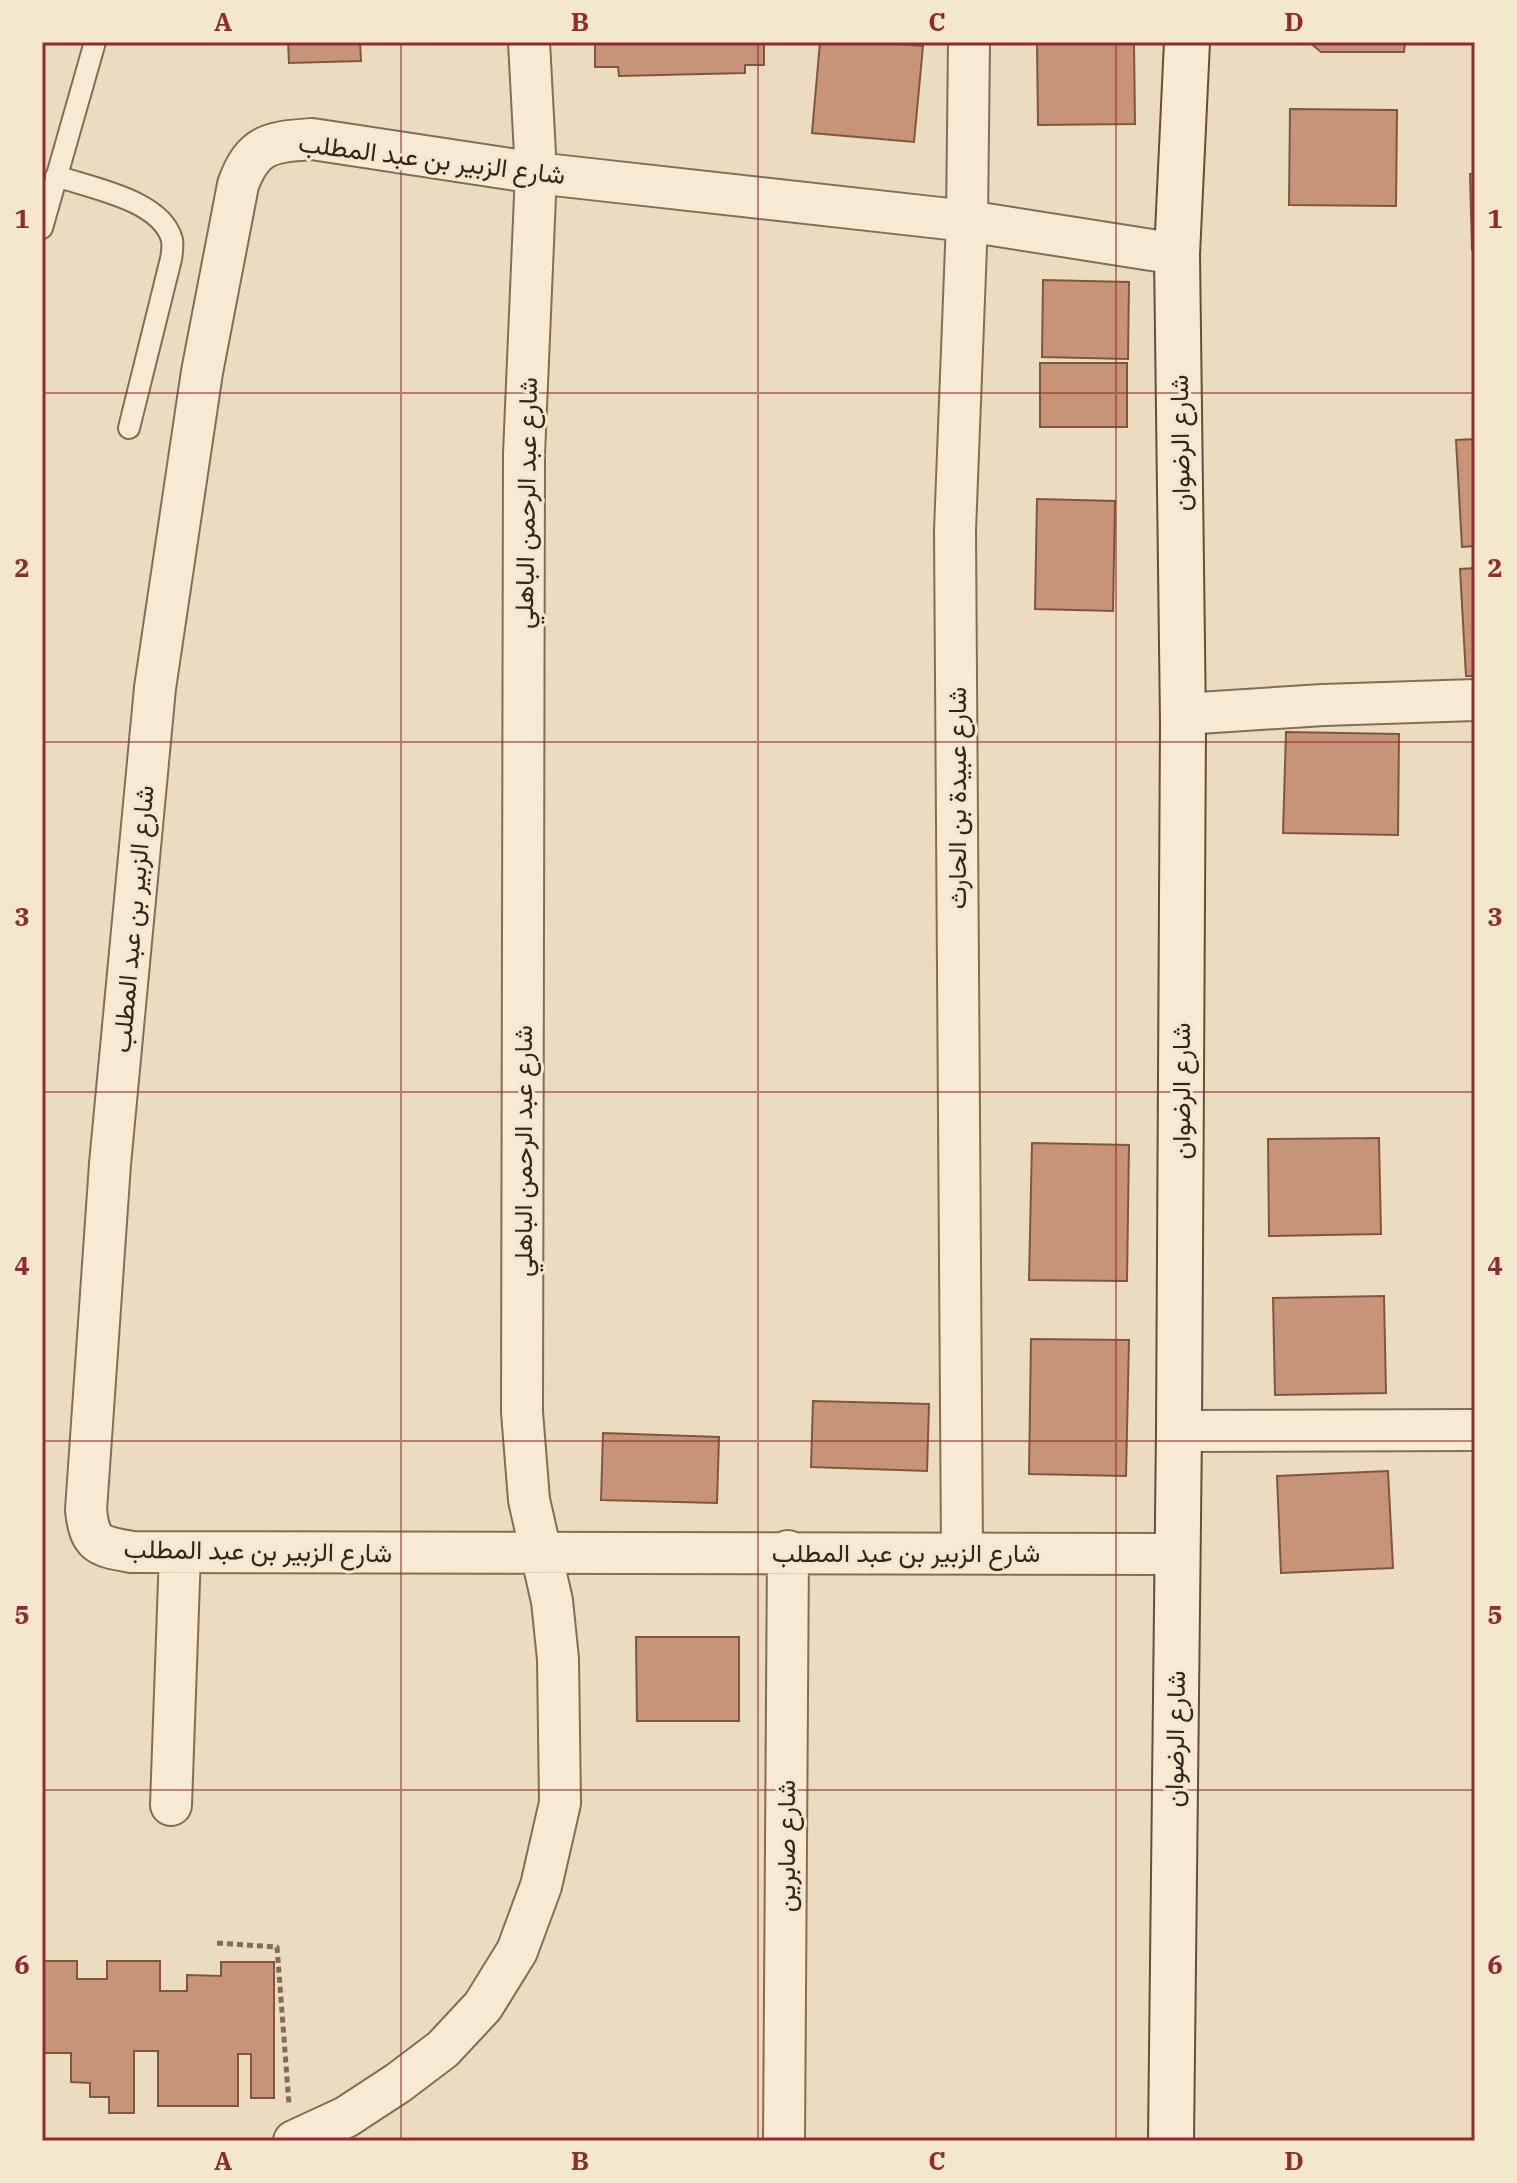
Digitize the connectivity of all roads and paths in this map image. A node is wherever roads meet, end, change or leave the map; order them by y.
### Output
1 (95, 42) edge
2 (529, 42) edge
3 (969, 42) edge
4 (1187, 42) edge
5 (536, 173) junction
6 (56, 176) junction
7 (967, 221) junction
8 (42, 228) edge
9 (1177, 254) junction
10 (129, 428) dead end
11 (1475, 700) edge
12 (1183, 714) junction
13 (1475, 1430) edge
14 (1179, 1431) junction
15 (788, 1551) junction
16 (180, 1553) junction
17 (542, 1553) junction
18 (962, 1553) junction
19 (1177, 1554) junction
20 (171, 1805) dead end
21 (217, 1943) dead end
22 (291, 2126) edge
23 (784, 2141) edge
24 (1171, 2141) edge

1 - 6 lane
2 - 5 street, شارع عبد الرحمن الباهلي
3 - 7 street, شارع عبيدة بن الحارث
4 - 9 main road, شارع الرضوان
5 - 7 street, شارع الزبير بن عبد المطلب
5 - 16 street, شارع الزبير بن عبد المطلب
5 - 17 street, شارع عبد الرحمن الباهلي
6 - 8 lane
6 - 10 lane
7 - 9 street, شارع الزبير بن عبد المطلب
7 - 18 street, شارع عبيدة بن الحارث
9 - 12 main road, شارع الرضوان
11 - 12 street
12 - 14 main road, شارع الرضوان
13 - 14 street
14 - 19 main road, شارع الرضوان
15 - 17 street, شارع الزبير بن عبد المطلب
15 - 18 street, شارع الزبير بن عبد المطلب
15 - 23 street, شارع صابرين
16 - 17 street, شارع الزبير بن عبد المطلب
16 - 20 street
17 - 22 street, شارع عبد الرحمن الباهلي
18 - 19 street, شارع الزبير بن عبد المطلب
19 - 24 main road, شارع الرضوان
21 - 22 path

